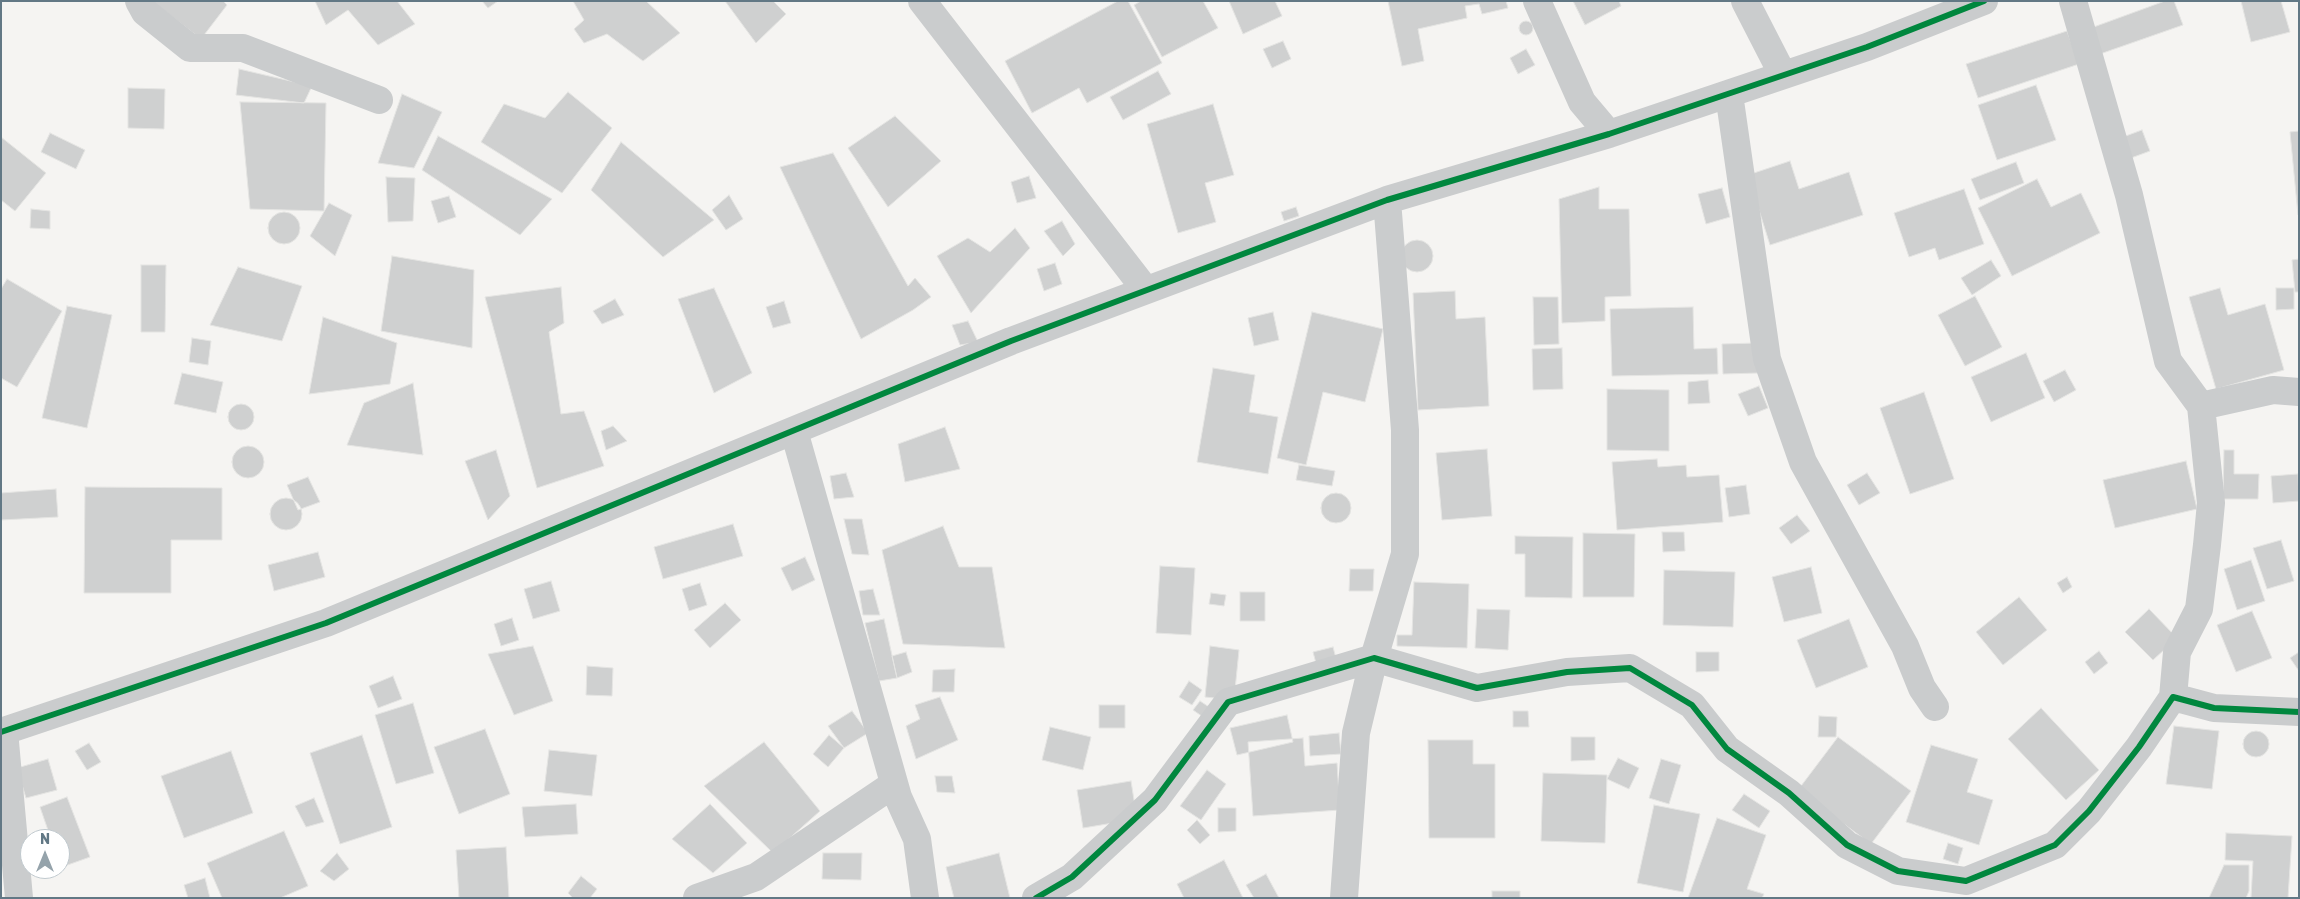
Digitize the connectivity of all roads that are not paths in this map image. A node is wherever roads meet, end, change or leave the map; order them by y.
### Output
1 (139, 1) edge
2 (922, 1) edge
3 (1537, 1) edge
4 (1744, 1) edge
5 (1984, 1) edge
6 (2073, 1) edge
7 (1783, 75) junction
8 (1729, 94) junction
9 (379, 100) dead end
10 (1609, 134) junction
11 (1387, 200) junction
12 (1146, 289) junction
13 (2299, 392) edge
14 (2202, 406) junction
15 (794, 430) junction
16 (1374, 658) junction
17 (2173, 697) junction
18 (1935, 706) dead end
19 (2299, 712) edge
20 (3, 732) edge
21 (894, 784) junction
22 (19, 898) edge
23 (697, 898) edge
24 (925, 898) edge
25 (1036, 898) edge
26 (1344, 898) edge

1 - 9 street
2 - 12 street
3 - 10 street
4 - 7 street
5 - 7 street
6 - 14 street
7 - 8 street
8 - 10 street
8 - 18 street
10 - 11 street
11 - 12 street
11 - 16 street
12 - 15 street
13 - 14 street
14 - 17 street
15 - 20 street
15 - 21 street
16 - 17 street
16 - 25 street
16 - 26 street
17 - 19 street
20 - 22 street
21 - 23 street
21 - 24 street

